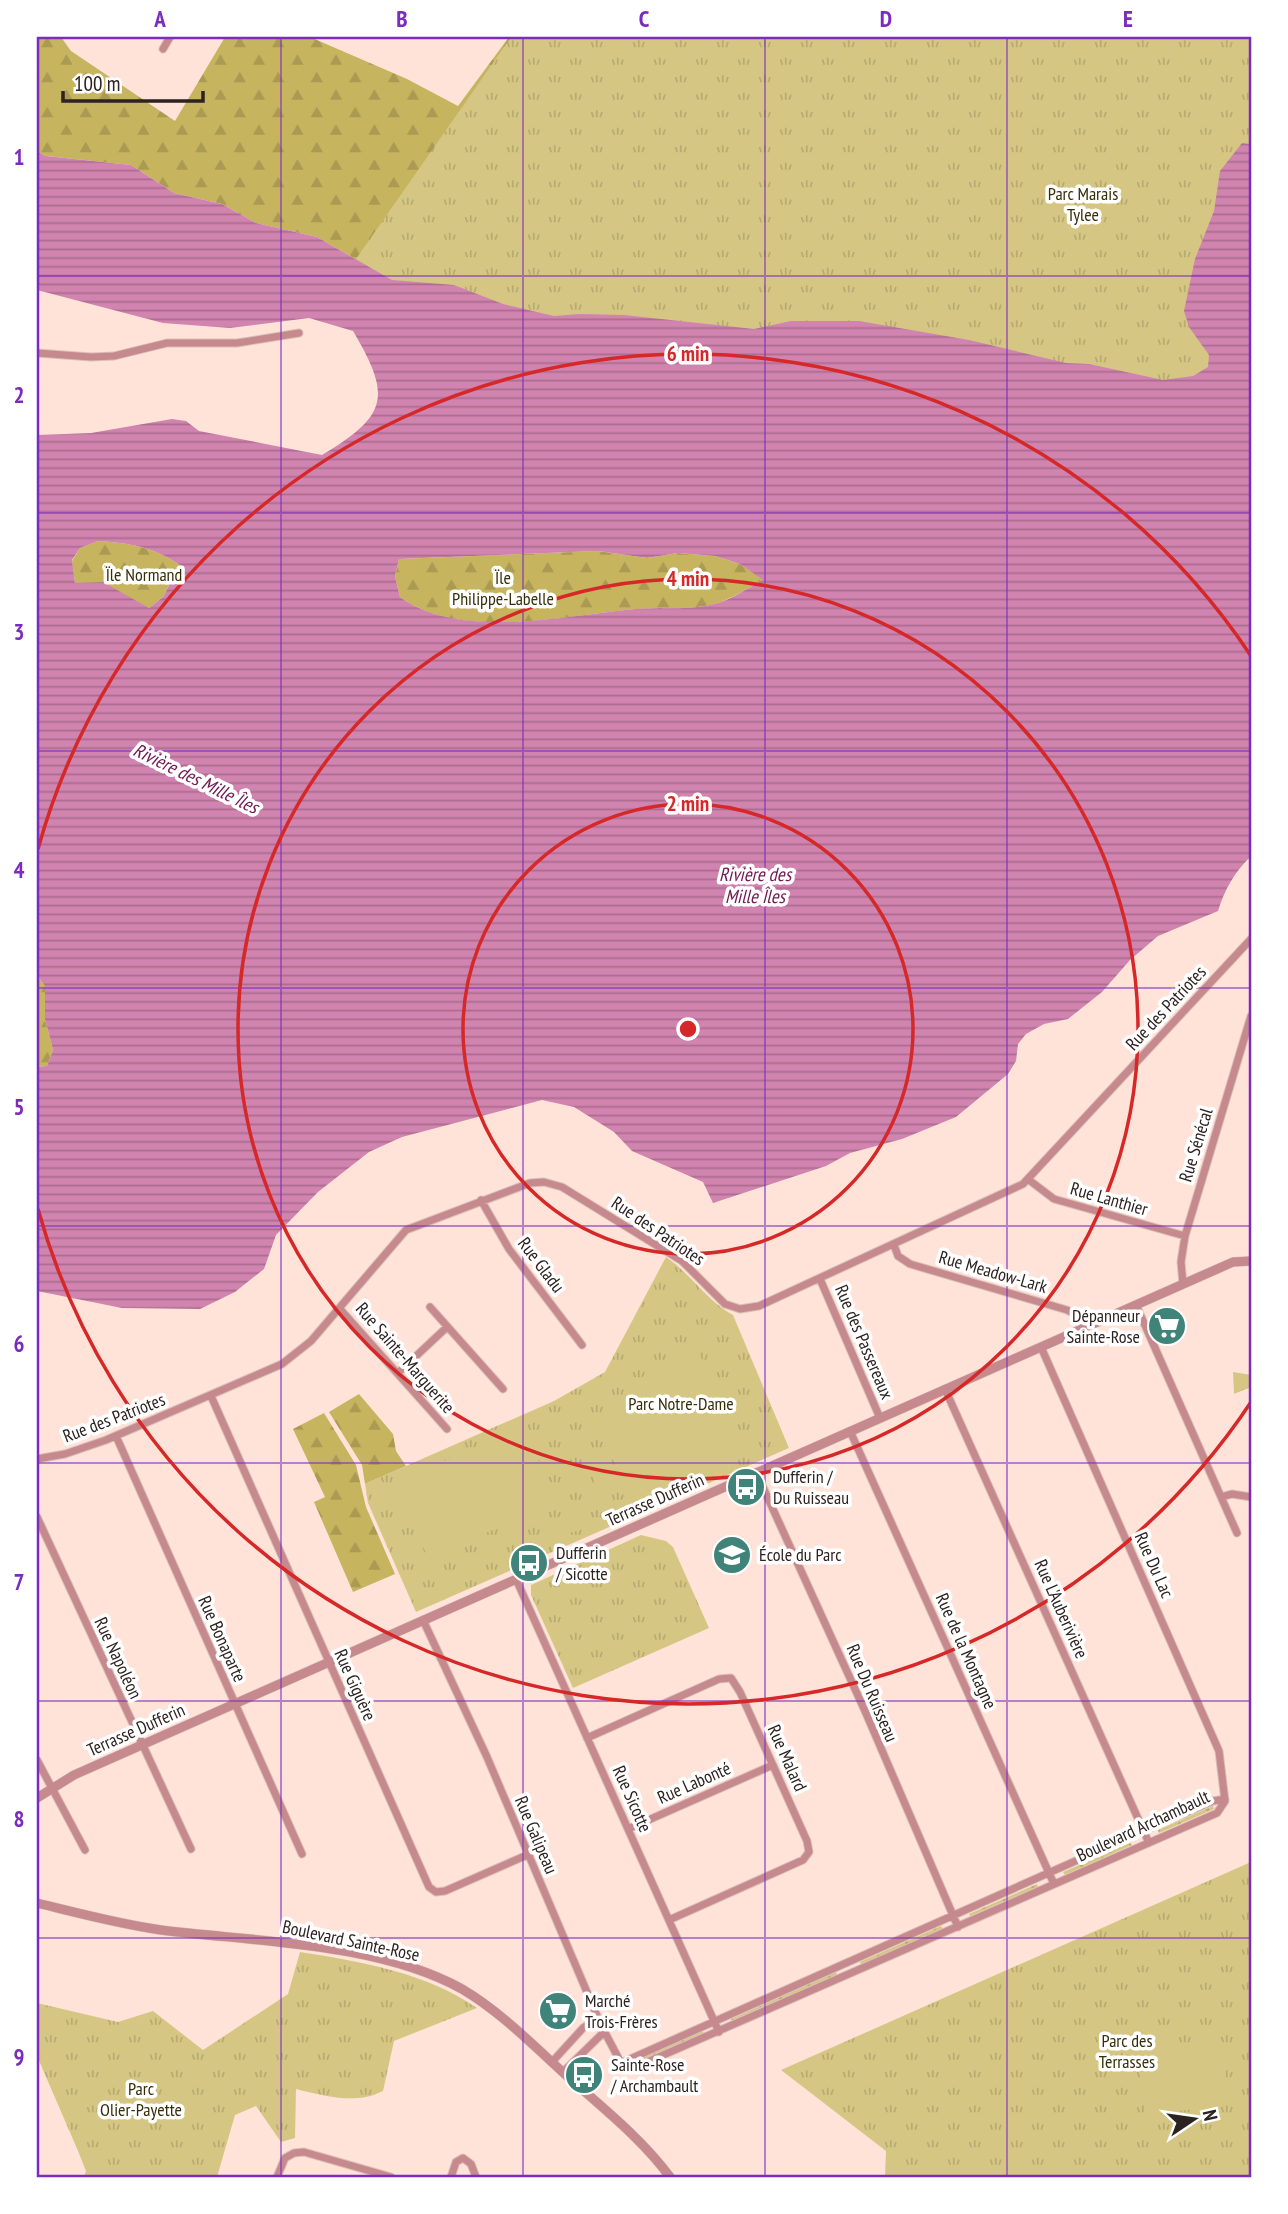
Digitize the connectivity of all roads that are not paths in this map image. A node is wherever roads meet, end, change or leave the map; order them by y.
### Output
1 (170, 37) edge
2 (163, 49) dead end
3 (299, 333) dead end
4 (37, 353) edge
5 (1251, 939) edge
6 (1251, 1016) edge
7 (1029, 1180) junction
8 (481, 1200) junction
9 (1185, 1237) junction
10 (894, 1245) junction
11 (1251, 1261) edge
12 (820, 1279) junction
13 (1183, 1284) junction
14 (1136, 1305) junction
15 (430, 1307) dead end
16 (340, 1308) junction
17 (447, 1327) junction
18 (1086, 1327) junction
19 (582, 1345) dead end
20 (1041, 1347) junction
21 (398, 1373) junction
22 (503, 1389) dead end
23 (945, 1389) junction
24 (211, 1396) junction
25 (880, 1418) junction
26 (447, 1429) dead end
27 (850, 1431) junction
28 (116, 1436) junction
29 (37, 1459) edge
30 (756, 1472) junction
31 (1221, 1497) junction
32 (1251, 1497) edge
33 (37, 1517) edge
34 (1237, 1533) dead end
35 (516, 1578) junction
36 (423, 1620) junction
37 (327, 1662) junction
38 (233, 1704) junction
39 (587, 1738) junction
40 (141, 1745) junction
41 (37, 1760) edge
42 (772, 1765) junction
43 (51, 1788) junction
44 (37, 1798) edge
45 (1225, 1799) junction
46 (628, 1829) junction
47 (1143, 1831) junction
48 (1149, 1843) junction
49 (191, 1849) dead end
50 (85, 1850) dead end
51 (302, 1854) dead end
52 (527, 1855) junction
53 (1049, 1873) junction
54 (1054, 1884) junction
55 (37, 1903) edge
56 (953, 1916) junction
57 (669, 1920) junction
58 (958, 1927) junction
59 (846, 1962) junction
60 (852, 1974) junction
61 (598, 2018) junction
62 (714, 2021) junction
63 (604, 2032) junction
64 (719, 2032) junction
65 (552, 2062) junction
66 (621, 2063) junction
67 (563, 2072) junction
68 (277, 2177) edge
69 (391, 2177) edge
70 (451, 2177) edge
71 (476, 2177) edge
72 (670, 2177) edge

1 - 2 street
3 - 4 street
5 - 7 street, Rue des Patriotes
6 - 9 street, Rue Sénécal
7 - 9 street, Rue Lanthier
7 - 10 street, Rue des Patriotes
8 - 12 street, Rue des Patriotes
8 - 16 street, Rue des Patriotes
8 - 19 street, Rue Gladu
9 - 13 street, Rue Sénécal
10 - 12 street, Rue des Patriotes
10 - 18 street, Rue Meadow-Lark
11 - 13 street, Terrasse Dufferin
12 - 25 street, Rue des Passereaux
13 - 14 street, Terrasse Dufferin
14 - 18 street, Terrasse Dufferin
14 - 31 street
15 - 17 street
16 - 21 street, Rue Sainte-Marguerite
16 - 24 street, Rue des Patriotes
17 - 21 street
17 - 22 street
18 - 20 street, Terrasse Dufferin
20 - 23 street, Terrasse Dufferin
20 - 45 street, Rue Du Lac
21 - 26 street, Rue Sainte-Marguerite
23 - 25 street, Terrasse Dufferin
23 - 47 street, Rue L'Auberivière
24 - 28 street, Rue des Patriotes
24 - 37 street, Rue Giguère
25 - 27 street, Terrasse Dufferin
27 - 30 street, Terrasse Dufferin
27 - 53 street, Rue de la Montagne
28 - 29 street, Rue des Patriotes
28 - 38 street, Rue Bonaparte
30 - 35 street, Terrasse Dufferin
30 - 56 street, Rue Du Ruisseau
31 - 32 street
31 - 34 street
33 - 40 street, Rue Napoléon
35 - 36 street, Terrasse Dufferin
35 - 39 street, Rue Sicotte
36 - 37 street, Terrasse Dufferin
36 - 52 street, Rue Galipeau
37 - 38 street, Terrasse Dufferin
37 - 52 street, Rue Giguère
38 - 40 street, Terrasse Dufferin
38 - 51 street, Rue Bonaparte
39 - 42 street, Rue Malard
39 - 46 street, Rue Sicotte
40 - 43 street, Terrasse Dufferin
40 - 49 street, Rue Napoléon
41 - 43 street
42 - 46 street, Rue Labonté
42 - 57 street, Rue Malard
43 - 44 street, Terrasse Dufferin
43 - 50 street
45 - 47 street, Boulevard Archambault
45 - 48 street, Boulevard Archambault
46 - 57 street, Rue Sicotte
47 - 48 street, Rue L'Auberivière
47 - 53 street, Boulevard Archambault
48 - 54 street, Boulevard Archambault
52 - 61 street, Rue Galipeau
53 - 54 street, Rue de la Montagne
53 - 56 street, Boulevard Archambault
54 - 58 street, Boulevard Archambault
55 - 65 street, Boulevard Sainte-Rose
56 - 58 street, Rue Du Ruisseau
56 - 59 street, Boulevard Archambault
57 - 62 street, Rue Sicotte
58 - 60 street, Boulevard Archambault
59 - 60 street
59 - 62 street, Boulevard Archambault
60 - 64 street, Boulevard Archambault
61 - 63 street, Rue Galipeau
61 - 65 street
62 - 64 street, Rue Sicotte
62 - 66 street, Boulevard Archambault
63 - 66 street, Rue Galipeau
63 - 67 street
64 - 66 street, Boulevard Archambault
65 - 67 street, Boulevard Sainte-Rose
67 - 72 street, Boulevard Sainte-Rose
68 - 69 street
70 - 71 street

